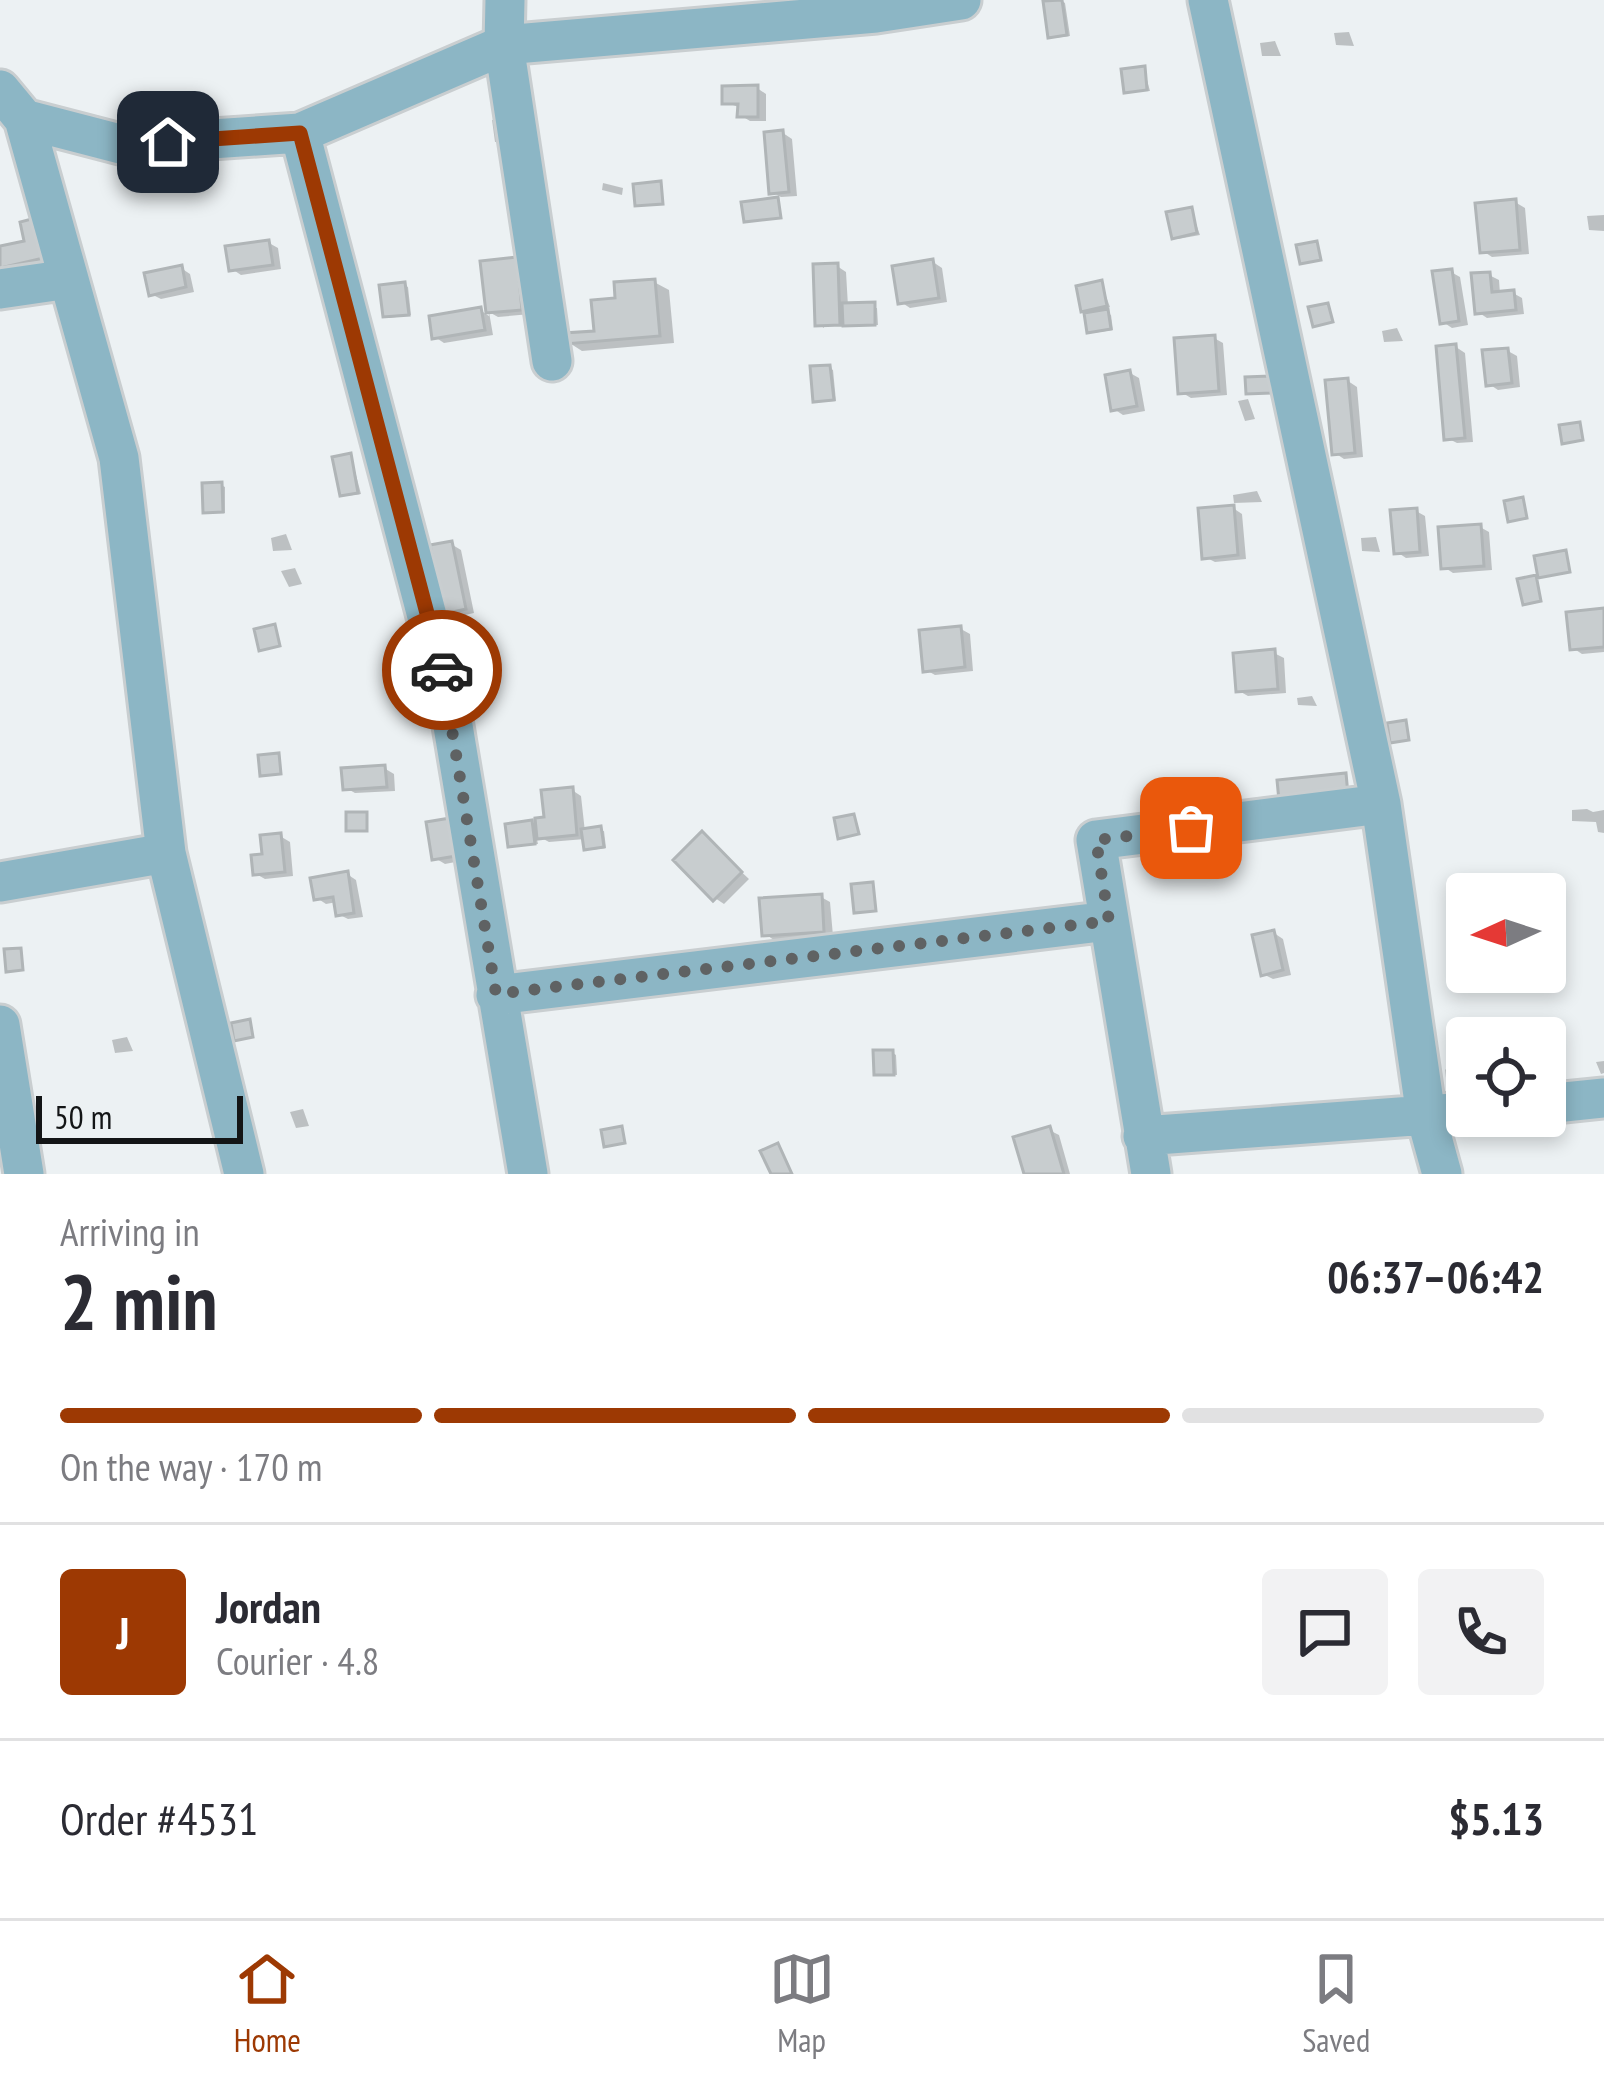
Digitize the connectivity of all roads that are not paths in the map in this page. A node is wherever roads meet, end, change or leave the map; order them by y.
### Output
1 (505, 0) edge
2 (961, 0) edge
3 (1208, 0) edge
4 (876, 6) edge
5 (504, 45) junction
6 (12, 104) edge
7 (300, 133) junction
8 (69, 279) junction
9 (0, 289) edge
10 (552, 361) dead end
11 (1381, 804) junction
12 (166, 853) junction
13 (0, 882) edge
14 (1109, 921) junction
15 (496, 994) junction
16 (0, 1025) edge
17 (1604, 1098) edge
18 (1566, 1102) edge
19 (1446, 1114) edge
20 (1426, 1116) junction
21 (1147, 1155) edge
22 (24, 1174) edge
23 (244, 1174) edge
24 (528, 1174) edge
25 (1442, 1174) edge

1 - 5 street
2 - 4 street
3 - 11 street
4 - 5 street
5 - 7 street
5 - 10 street
6 - 7 street
6 - 8 street
7 - 15 street
8 - 9 street
8 - 12 street
11 - 14 street
11 - 20 street
12 - 13 street
12 - 23 street
14 - 15 street
14 - 21 street
15 - 24 street
16 - 22 street
17 - 18 street
19 - 20 street
20 - 21 street
20 - 25 street

